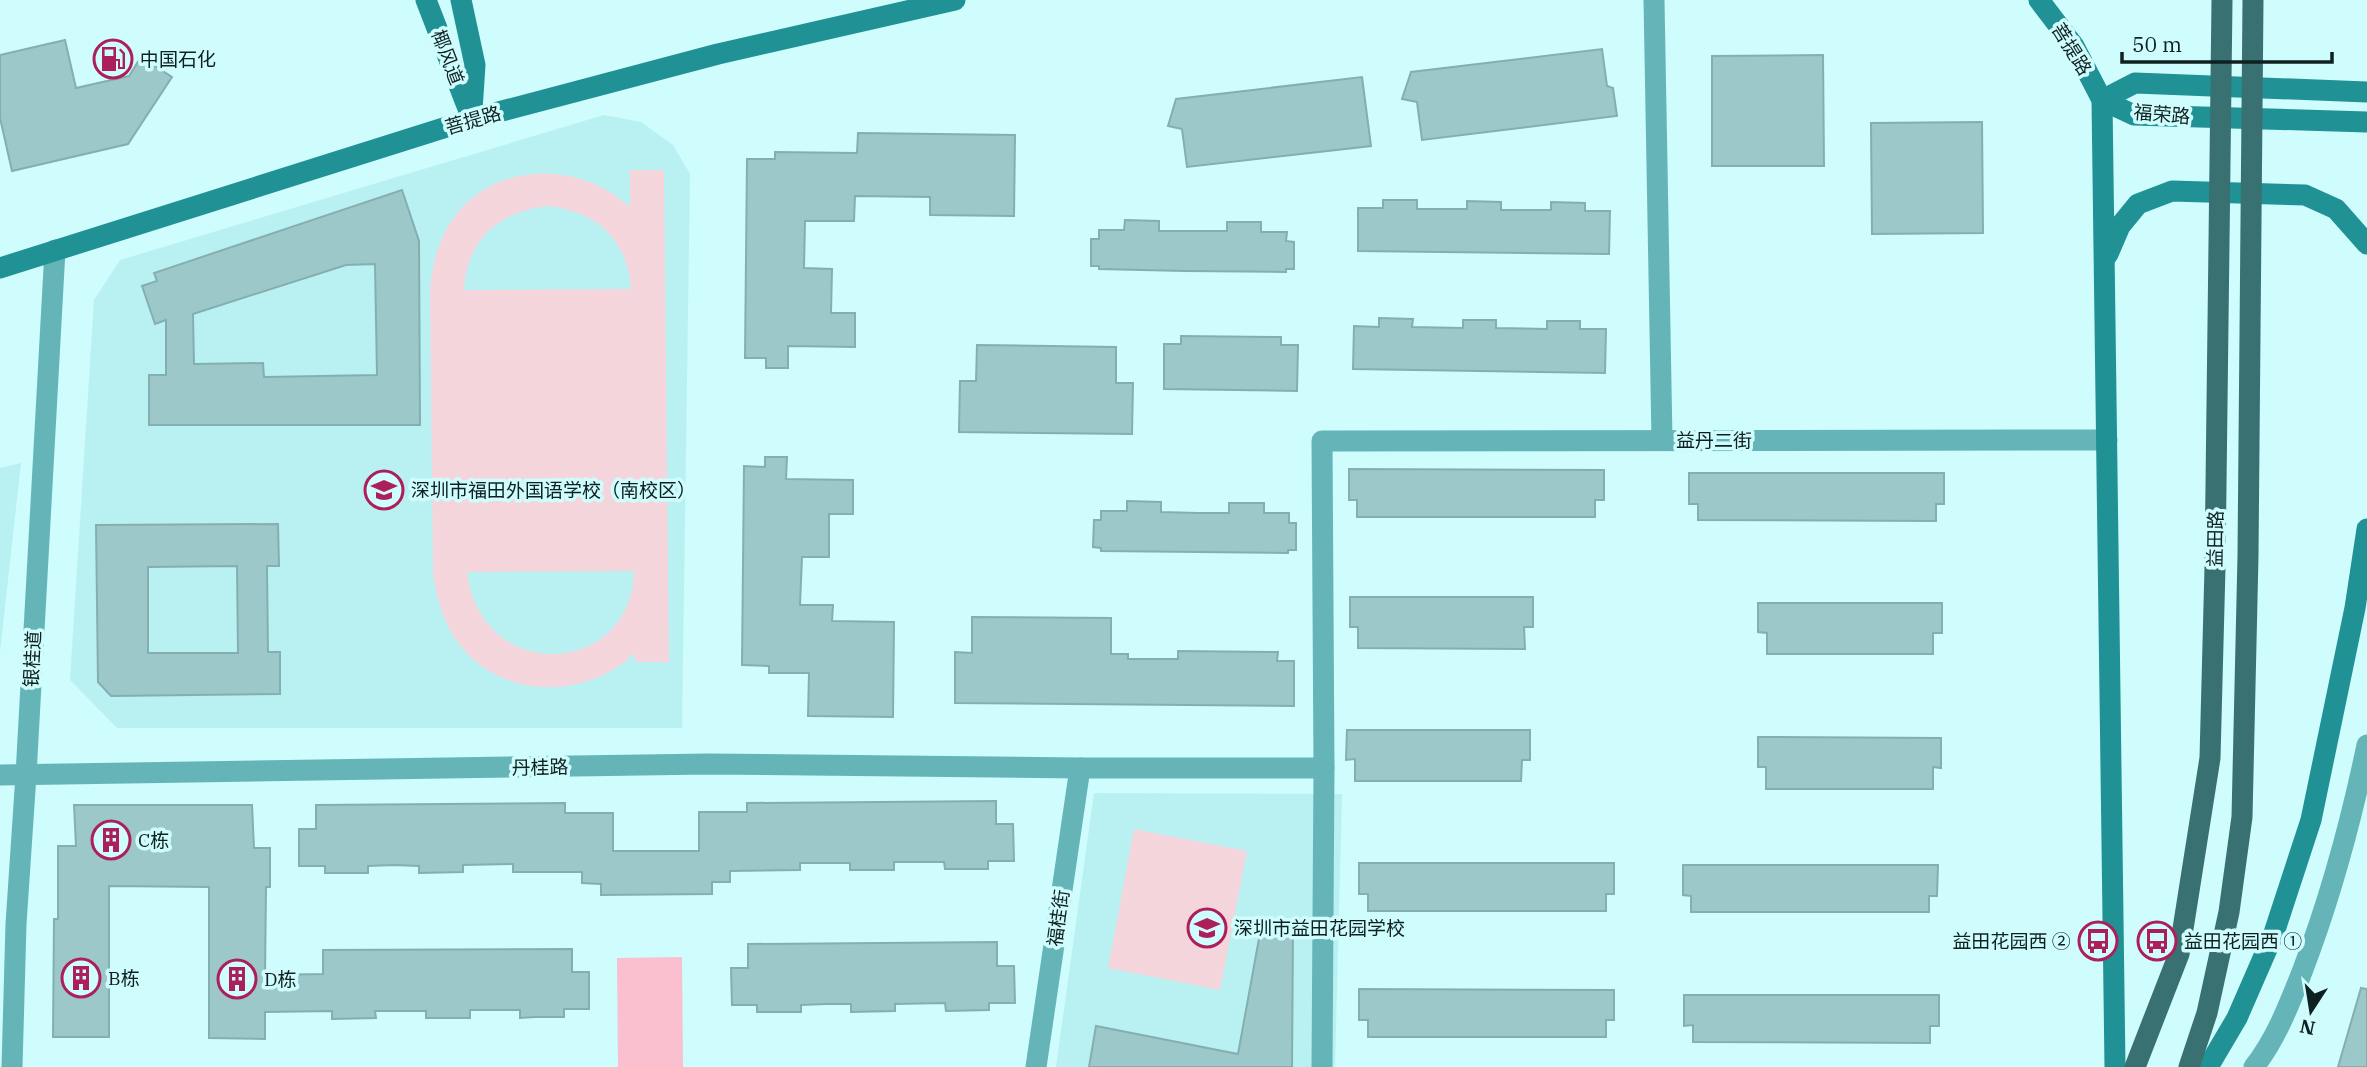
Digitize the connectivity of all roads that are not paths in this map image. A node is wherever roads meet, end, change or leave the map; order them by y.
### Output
1 (426, 0) edge
2 (461, 0) edge
3 (954, 0) edge
4 (1654, 0) edge
5 (2039, 0) edge
6 (2222, 0) edge
7 (2253, 0) edge
8 (2367, 92) edge
9 (2102, 100) junction
10 (472, 119) junction
11 (2367, 122) edge
12 (2367, 244) edge
13 (55, 250) junction
14 (2105, 262) junction
15 (0, 268) edge
16 (1662, 440) junction
17 (2107, 440) junction
18 (2367, 529) edge
19 (2367, 745) edge
20 (1080, 768) junction
21 (1324, 768) junction
22 (0, 775) edge
23 (26, 775) junction
24 (12, 1067) edge
25 (1036, 1067) edge
26 (1322, 1067) edge
27 (2115, 1067) edge
28 (2135, 1067) edge
29 (2189, 1067) edge
30 (2208, 1067) edge
31 (2254, 1067) edge

1 - 10 main road, 椰风道
2 - 10 main road, 椰风道
3 - 10 main road, 菩提路
4 - 16 street
5 - 9 main road, 菩提路
6 - 28 main road, 益田路
7 - 29 main road, 益田路
8 - 9 main road, 福荣路
9 - 11 main road, 福荣路
9 - 14 main road
10 - 13 main road, 菩提路
12 - 14 main road
13 - 15 main road, 菩提路
13 - 23 street, 银桂道
14 - 17 main road
16 - 17 street, 益丹二街
16 - 21 street, 益丹二街
17 - 27 main road
18 - 30 main road
19 - 31 street
20 - 21 street, 丹桂路
20 - 23 street, 丹桂路
20 - 25 street, 福桂街
21 - 26 street
22 - 23 street, 丹桂路
23 - 24 street, 银桂道

